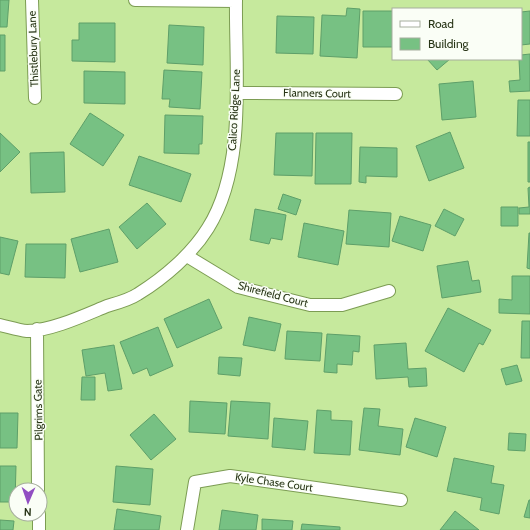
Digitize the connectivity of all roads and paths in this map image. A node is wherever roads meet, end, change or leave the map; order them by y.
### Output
1 (32, 0) edge
2 (135, 0) edge
3 (236, 1) edge
4 (237, 92) junction
5 (396, 94) dead end
6 (35, 98) dead end
7 (187, 256) junction
8 (389, 291) dead end
9 (0, 325) edge
10 (37, 329) junction
11 (38, 482) edge
12 (401, 500) dead end
13 (187, 530) edge

1 - 6 street, Thistlebury Lane
2 - 3 street
3 - 4 street, Calico Ridge Lane
4 - 5 street, Flanners Court
4 - 7 street, Calico Ridge Lane
7 - 8 street, Shirefield Court
7 - 10 street, Calico Ridge Lane
9 - 10 street, Calico Ridge Lane
10 - 11 street, Pilgrims Gate
12 - 13 street, Kyle Chase Court

